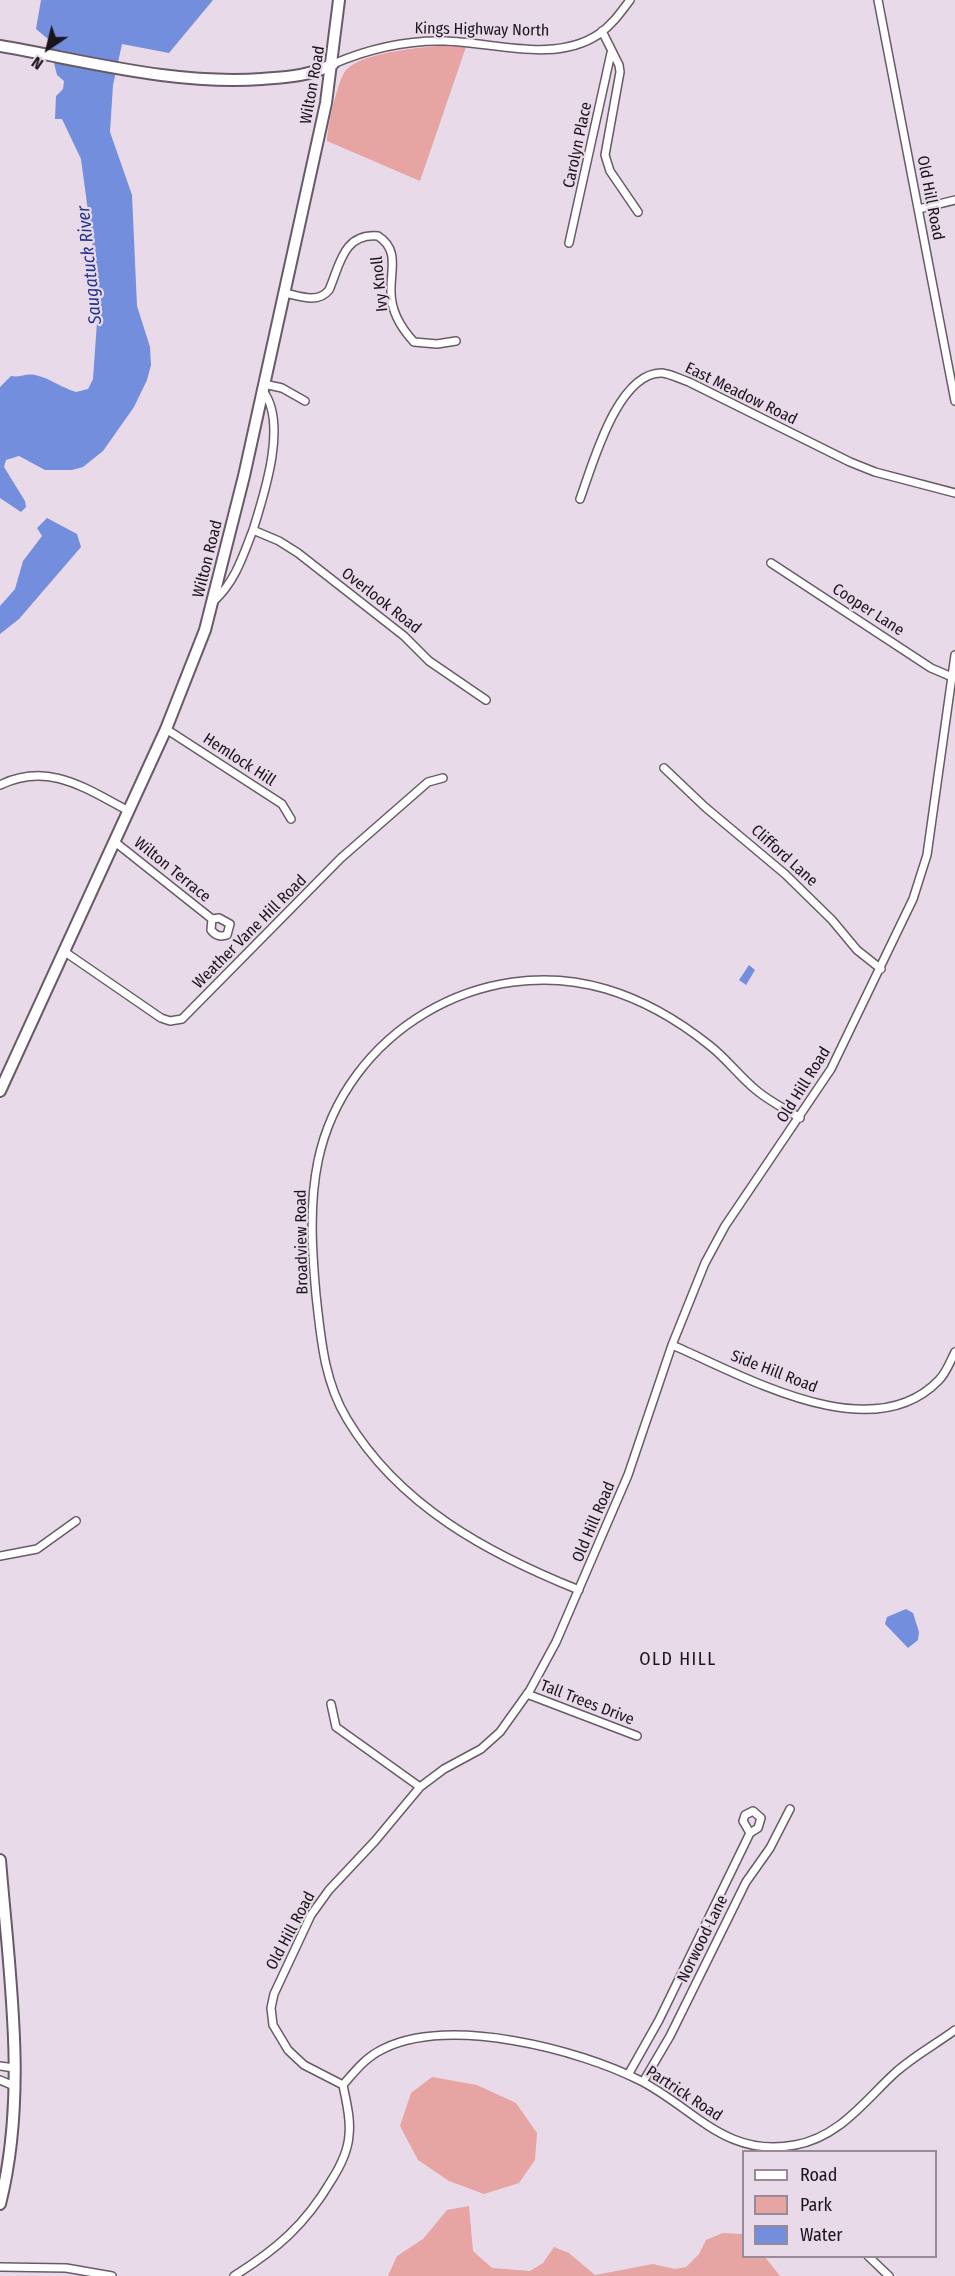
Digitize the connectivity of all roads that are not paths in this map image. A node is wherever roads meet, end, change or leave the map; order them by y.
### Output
1 (339, 0) edge
2 (630, 0) edge
3 (878, 0) edge
4 (602, 31) junction
5 (0, 46) edge
6 (611, 53) junction
7 (333, 64) junction
8 (955, 200) edge
9 (919, 209) junction
10 (638, 213) dead end
11 (569, 243) dead end
12 (285, 293) junction
13 (456, 341) dead end
14 (264, 388) junction
15 (305, 401) dead end
16 (955, 401) edge
17 (955, 493) edge
18 (580, 499) dead end
19 (253, 530) junction
20 (771, 563) dead end
21 (214, 601) junction
22 (955, 655) edge
23 (952, 677) junction
24 (486, 700) dead end
25 (166, 729) junction
26 (664, 768) dead end
27 (443, 778) dead end
28 (0, 785) edge
29 (129, 811) junction
30 (291, 819) dead end
31 (115, 842) junction
32 (212, 919) dead end
33 (65, 952) junction
34 (881, 969) junction
35 (0, 1091) edge
36 (800, 1118) junction
37 (672, 1345) junction
38 (955, 1352) edge
39 (76, 1521) dead end
40 (0, 1556) edge
41 (579, 1590) junction
42 (527, 1694) junction
43 (331, 1704) dead end
44 (637, 1737) dead end
45 (420, 1787) junction
46 (790, 1809) dead end
47 (750, 1833) dead end
48 (0, 1860) edge
49 (955, 2030) edge
50 (0, 2066) edge
51 (14, 2068) junction
52 (628, 2075) junction
53 (0, 2080) edge
54 (643, 2082) junction
55 (343, 2085) junction
56 (14, 2086) junction
57 (789, 2149) edge
58 (0, 2204) edge
59 (870, 2258) edge
60 (0, 2267) edge
61 (112, 2276) edge
62 (234, 2276) edge
63 (889, 2276) edge

1 - 7 main road, Wilton Road
2 - 4 street, Kings Highway North
3 - 9 street, Old Hill Road
4 - 6 street
4 - 7 street, Kings Highway North
5 - 7 main road, Kings Highway North
6 - 10 street
6 - 11 street, Carolyn Place
7 - 12 main road, Wilton Road
8 - 9 street
9 - 16 street, Old Hill Road
12 - 13 street, Ivy Knoll
12 - 14 main road, Wilton Road
14 - 15 street
14 - 19 street
14 - 21 main road, Wilton Road
17 - 18 street, East Meadow Road
19 - 21 street
19 - 24 street, Overlook Road
20 - 23 street, Cooper Lane
21 - 25 main road, Wilton Road
22 - 23 street, Old Hill Road
23 - 34 street, Old Hill Road
25 - 29 main road, Wilton Road
25 - 30 street, Hemlock Hill
26 - 34 street, Clifford Lane
27 - 33 street, Weather Vane Hill Road
28 - 29 street
29 - 31 main road, Wilton Road
31 - 32 street, Wilton Terrace
31 - 33 main road, Wilton Road
33 - 35 main road, Wilton Road
34 - 36 street, Old Hill Road
36 - 37 street, Old Hill Road
36 - 41 street, Broadview Road
37 - 38 street, Side Hill Road
37 - 41 street, Old Hill Road
39 - 40 street
41 - 42 street, Old Hill Road
42 - 44 street, Tall Trees Drive
42 - 45 street, Old Hill Road
43 - 45 street
45 - 55 street, Old Hill Road
46 - 54 street, Norwood Lane
47 - 52 street
48 - 51 main road
49 - 57 street, Partrick Road
50 - 51 street
51 - 56 main road
52 - 54 street, Partrick Road
52 - 55 street, Partrick Road
53 - 56 street
54 - 57 street, Partrick Road
55 - 62 street
56 - 58 main road
59 - 63 street
60 - 61 street

